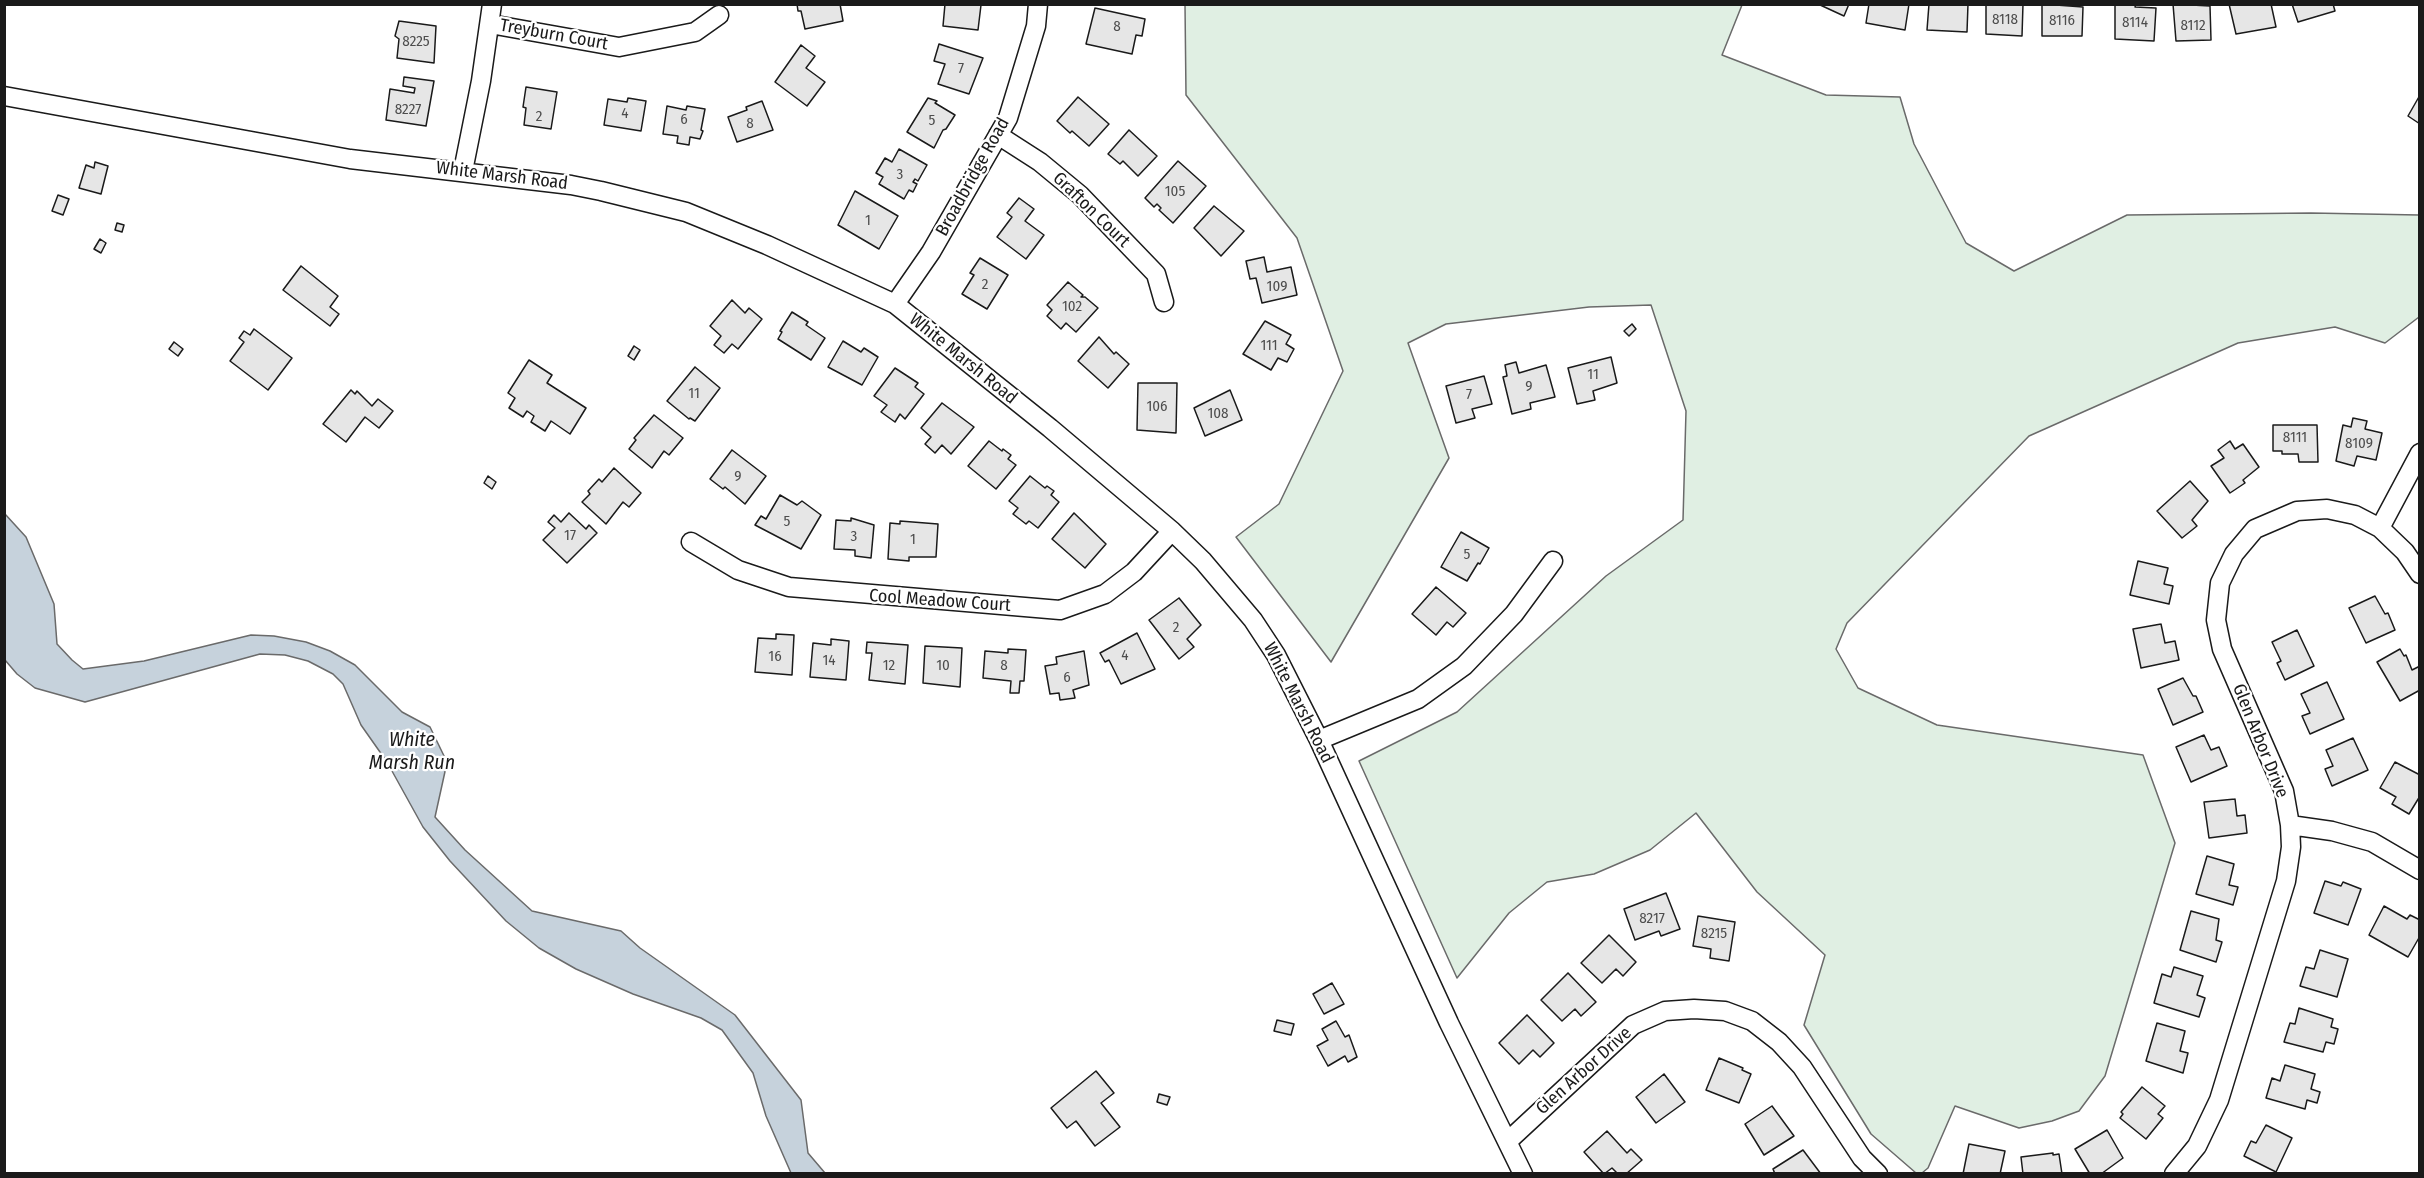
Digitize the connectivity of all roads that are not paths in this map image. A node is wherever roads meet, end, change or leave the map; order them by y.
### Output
1 (492, 4) edge
2 (1038, 4) edge
3 (720, 15) dead end
4 (490, 24) junction
5 (4, 96) edge
6 (998, 135) junction
7 (463, 171) junction
8 (1164, 302) dead end
9 (895, 304) junction
10 (2420, 453) edge
11 (2380, 528) junction
12 (1172, 531) junction
13 (691, 542) dead end
14 (1553, 561) dead end
15 (2420, 574) edge
16 (1319, 740) junction
17 (2290, 825) junction
18 (2420, 870) edge
19 (1508, 1141) junction
20 (1523, 1173) edge
21 (1878, 1173) edge
22 (2174, 1173) edge

1 - 4 street
2 - 6 street, Broadbridge Road
3 - 4 street, Treyburn Court
4 - 7 street
5 - 7 street, White Marsh Road
6 - 8 street, Grafton Court
6 - 9 street, Broadbridge Road
7 - 9 street, White Marsh Road
9 - 12 street, White Marsh Road
10 - 11 street
11 - 15 street, Glen Arbor Drive
11 - 17 street, Glen Arbor Drive
12 - 13 street, Cool Meadow Court
12 - 16 street, White Marsh Road
14 - 16 street
16 - 19 street, White Marsh Road
17 - 18 street
17 - 22 street, Glen Arbor Drive
19 - 20 street, White Marsh Road
19 - 21 street, Glen Arbor Drive

